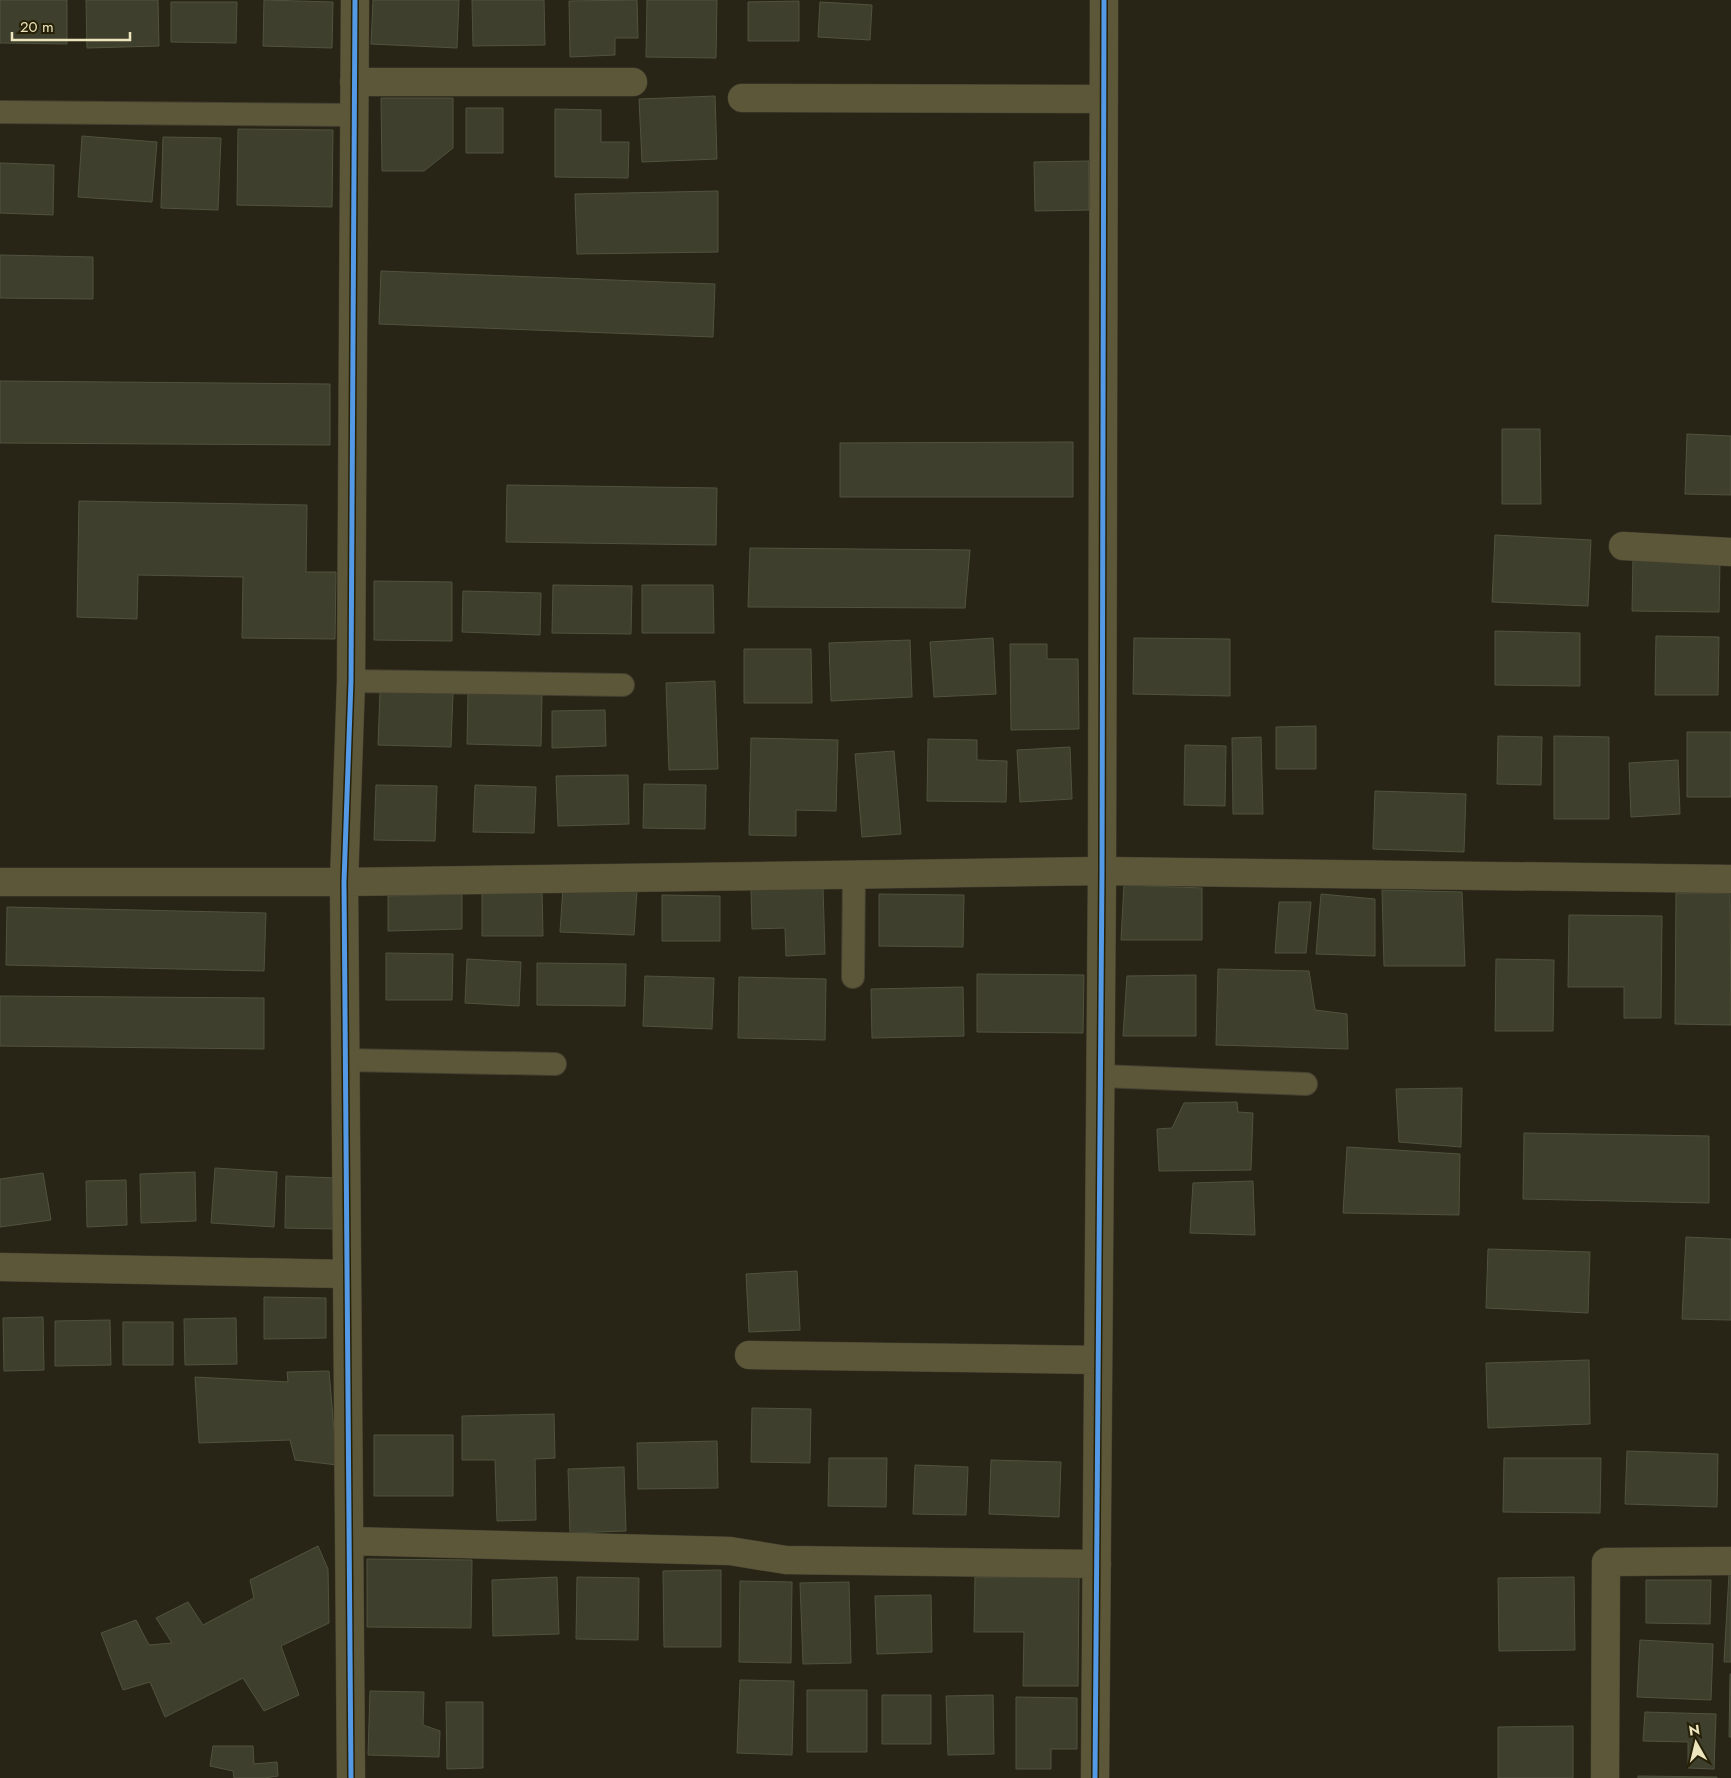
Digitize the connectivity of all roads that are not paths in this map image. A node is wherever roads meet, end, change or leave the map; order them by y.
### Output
1 (355, 0) edge
2 (1104, 0) edge
3 (354, 82) junction
4 (632, 82) dead end
5 (742, 98) dead end
6 (1104, 99) junction
7 (0, 112) edge
8 (354, 115) junction
9 (1623, 546) dead end
10 (1731, 552) edge
11 (351, 681) junction
12 (623, 685) dead end
13 (1102, 871) junction
14 (854, 874) junction
15 (1731, 879) edge
16 (0, 882) edge
17 (344, 882) junction
18 (853, 977) dead end
19 (345, 1060) junction
20 (555, 1064) dead end
21 (1101, 1076) junction
22 (1306, 1084) dead end
23 (0, 1267) edge
24 (347, 1274) junction
25 (749, 1356) dead end
26 (1098, 1360) junction
27 (349, 1541) junction
28 (1731, 1562) edge
29 (1096, 1564) junction
30 (351, 1778) edge
31 (1095, 1778) edge
32 (1604, 1778) edge

1 - 3 street
2 - 6 street
3 - 4 street
3 - 8 street
5 - 6 street
6 - 13 street
7 - 8 lane
8 - 11 street
9 - 10 street
11 - 12 lane
11 - 17 street
13 - 14 street
13 - 15 street
13 - 21 street
14 - 17 street
14 - 18 lane
16 - 17 street
17 - 19 street
19 - 20 lane
19 - 24 street
21 - 22 lane
21 - 26 street
23 - 24 street
24 - 27 street
25 - 26 street
26 - 29 street
27 - 29 street
27 - 30 street
28 - 32 street
29 - 31 street

